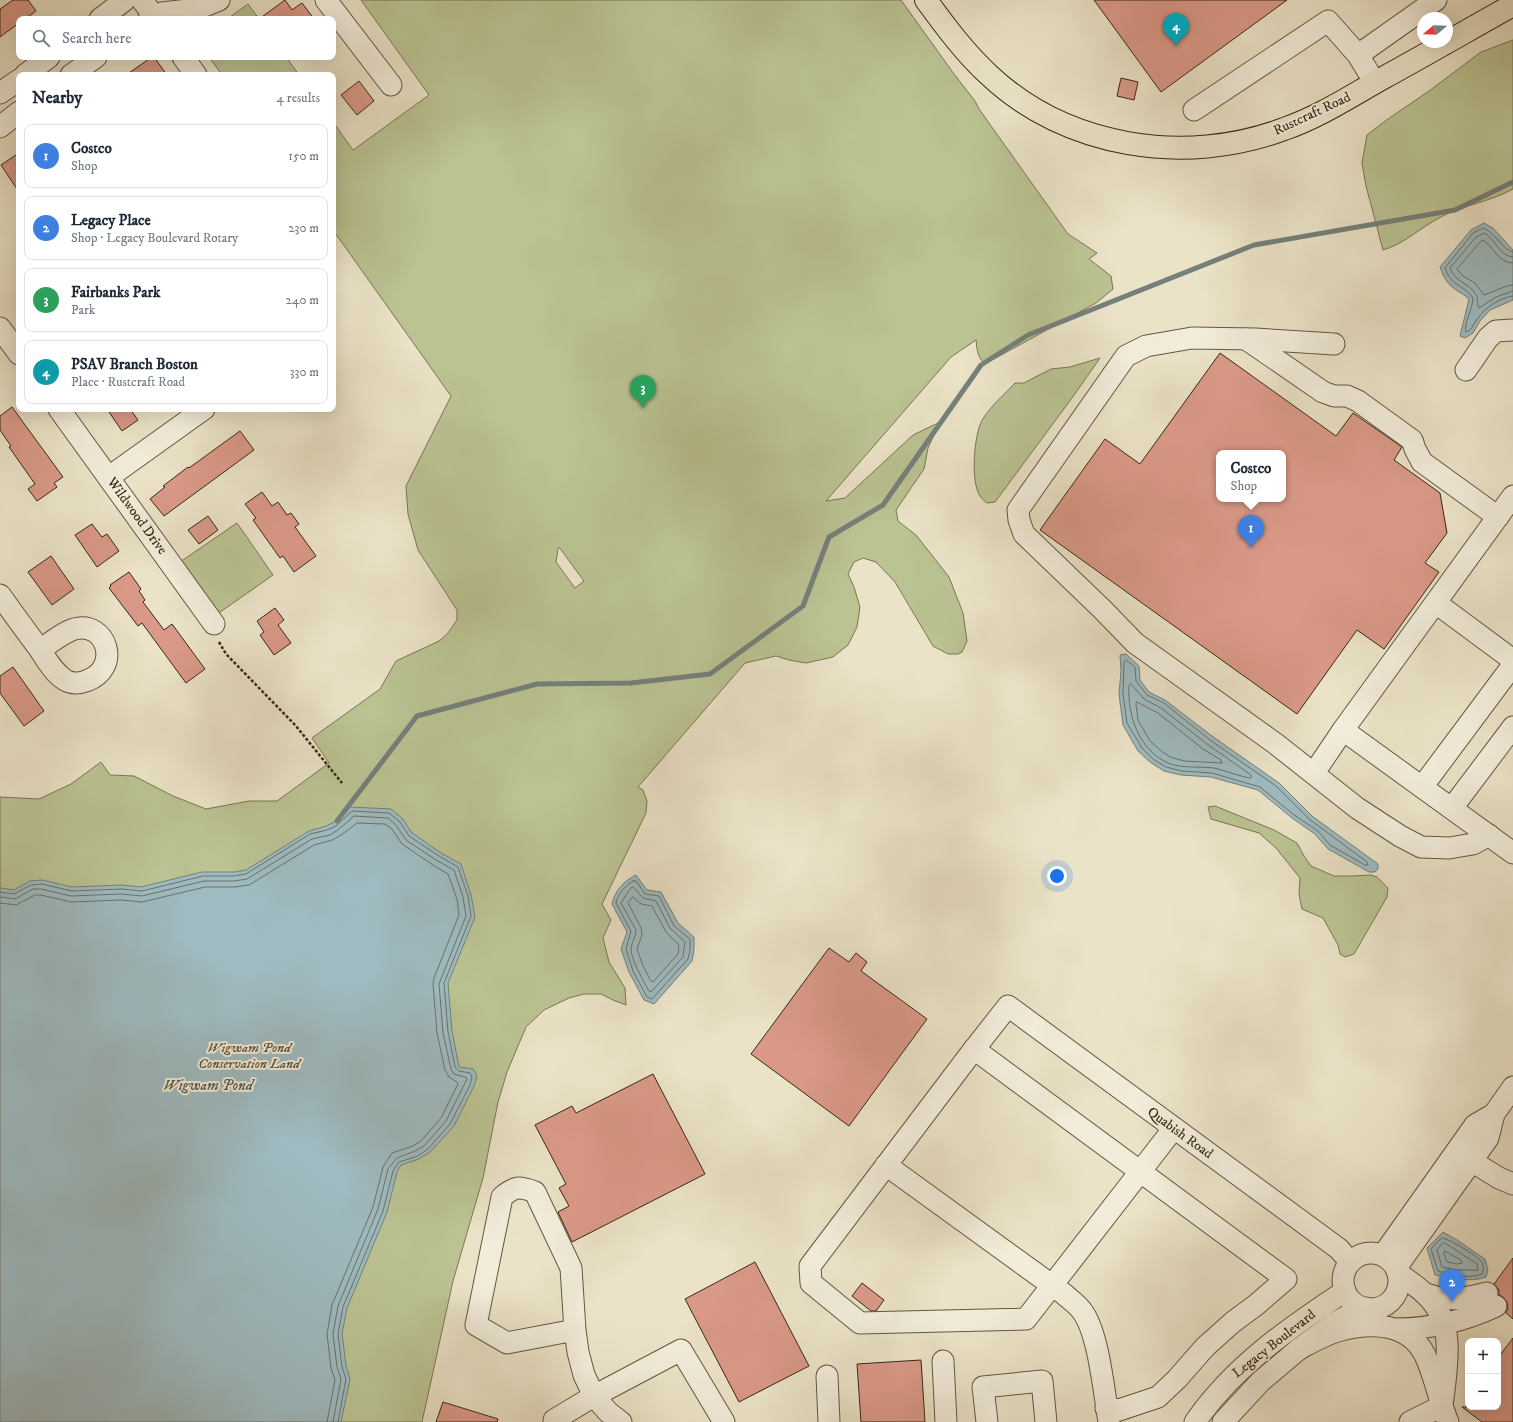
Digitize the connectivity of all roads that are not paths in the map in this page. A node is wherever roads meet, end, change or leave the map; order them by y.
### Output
1 (125, 0) edge
2 (218, 0) edge
3 (326, 0) edge
4 (926, 0) edge
5 (1436, 0) edge
6 (1513, 5) edge
7 (150, 14) edge
8 (104, 16) edge
9 (1358, 55) junction
10 (45, 60) edge
11 (92, 60) edge
12 (185, 60) edge
13 (30, 72) edge
14 (75, 72) edge
15 (194, 72) edge
16 (16, 83) edge
17 (1375, 83) junction
18 (391, 85) dead end
19 (0, 93) edge
20 (1194, 110) dead end
21 (16, 114) edge
22 (0, 127) edge
23 (0, 328) edge
24 (1513, 330) edge
25 (1246, 339) junction
26 (1334, 344) dead end
27 (16, 350) edge
28 (1466, 370) dead end
29 (61, 412) edge
30 (200, 412) edge
31 (109, 477) junction
32 (1513, 496) edge
33 (1498, 517) junction
34 (0, 595) edge
35 (1436, 603) junction
36 (214, 624) road end
37 (40, 650) junction
38 (1513, 660) edge
39 (1513, 665) edge
40 (1513, 727) edge
41 (1343, 730) junction
42 (1506, 751) edge
43 (1314, 773) junction
44 (1422, 786) junction
45 (1452, 808) junction
46 (1489, 835) junction
47 (1513, 853) edge
48 (974, 1049) junction
49 (1513, 1087) edge
50 (1174, 1128) junction
51 (1464, 1157) junction
52 (886, 1165) junction
53 (1140, 1172) junction
54 (1513, 1184) edge
55 (1350, 1262) junction
56 (1392, 1265) junction
57 (1052, 1286) junction
58 (1345, 1291) junction
59 (1426, 1294) junction
60 (1366, 1308) junction
61 (1444, 1324) junction
62 (1396, 1329) junction
63 (575, 1330) junction
64 (1299, 1349) junction
65 (943, 1361) dead end
66 (827, 1376) dead end
67 (594, 1396) junction
68 (1445, 1414) edge
69 (1108, 1415) edge
70 (554, 1420) dead end
71 (621, 1422) edge
72 (724, 1422) edge
73 (829, 1422) edge
74 (946, 1422) edge
75 (987, 1422) edge
76 (1046, 1422) edge
77 (1195, 1422) edge
78 (1223, 1422) edge
79 (1410, 1422) edge

1 - 8 street
2 - 7 street
3 - 18 street
4 - 17 main road, Rustcraft Road
5 - 9 street
6 - 17 main road, Rustcraft Road
9 - 17 street
9 - 20 street
10 - 13 street
11 - 14 street
12 - 15 street
16 - 19 street
21 - 22 street
23 - 27 street
24 - 28 street
25 - 26 street
25 - 33 street
25 - 43 street
29 - 31 street, Wildwood Drive
30 - 31 street
31 - 36 street, Wildwood Drive
32 - 33 street
33 - 35 street
34 - 37 street
35 - 38 street
35 - 41 street
37 - 37 street
39 - 44 street
40 - 42 street
41 - 43 street
41 - 44 street
42 - 45 street
43 - 46 street
44 - 45 street
45 - 46 street
46 - 47 street
48 - 50 street, Quabish Road
48 - 52 street
48 - 53 street
49 - 51 street
50 - 53 street
50 - 55 street, Quabish Road
51 - 54 street
51 - 56 street
52 - 57 street
52 - 57 street
53 - 57 street
53 - 69 street
55 - 56 street
55 - 58 street
56 - 59 street
56 - 60 street
57 - 69 street
58 - 60 street
58 - 77 street, Legacy Boulevard
59 - 61 street
59 - 61 street
60 - 64 street, Legacy Boulevard
61 - 62 street
61 - 68 street
62 - 64 street
62 - 68 street
63 - 63 street
63 - 67 street
64 - 78 street, Legacy Boulevard
65 - 74 street
66 - 73 street
67 - 70 street
67 - 71 street
67 - 72 street
68 - 79 street
75 - 76 street

